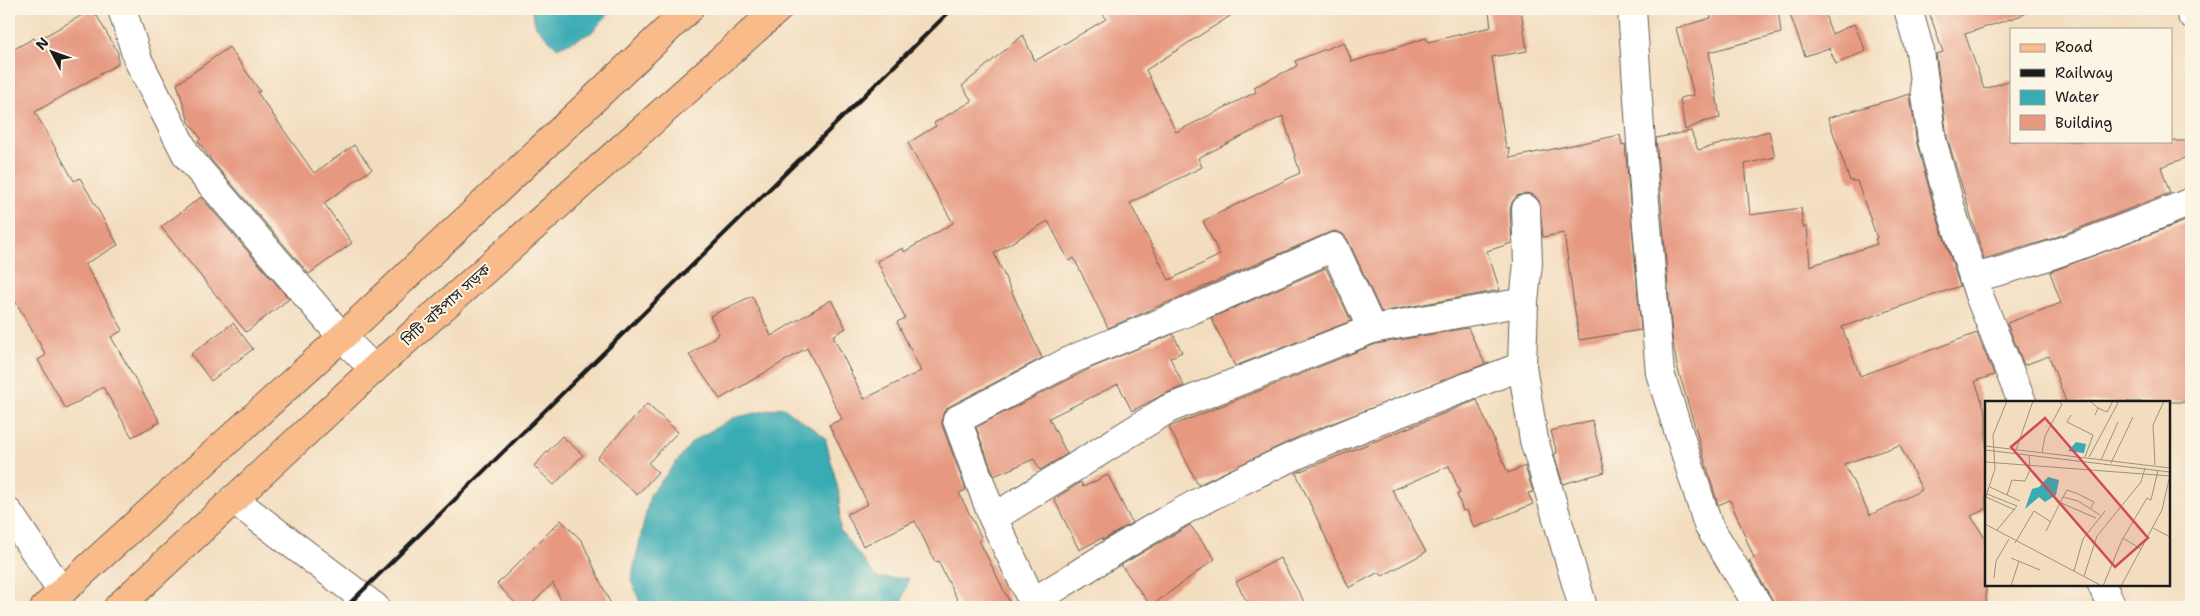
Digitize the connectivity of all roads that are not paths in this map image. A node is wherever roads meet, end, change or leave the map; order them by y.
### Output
1 (122, 9) edge
2 (689, 9) edge
3 (778, 9) edge
4 (1632, 9) edge
5 (1908, 9) edge
6 (2189, 9) edge
7 (2191, 14) edge
8 (2191, 202) edge
9 (1526, 209) dead end
10 (1973, 278) junction
11 (1524, 302) junction
12 (1372, 329) junction
13 (342, 338) junction
14 (1522, 366) junction
15 (374, 369) junction
16 (2022, 401) edge
17 (233, 499) junction
18 (9, 513) edge
19 (993, 518) junction
20 (2102, 586) edge
21 (53, 599) edge
22 (1034, 605) edge
23 (118, 607) edge
24 (375, 607) edge
25 (1584, 607) edge
26 (1759, 607) edge
27 (2112, 607) edge

1 - 13 street
2 - 13 main road
3 - 15 main road, সিটি বাইপাস সড়ক
4 - 26 street
5 - 10 street
6 - 7 street
8 - 10 street
9 - 11 street
10 - 16 street
11 - 12 street
11 - 14 street
12 - 19 street
12 - 19 street
13 - 15 street
13 - 21 main road
14 - 22 street
14 - 25 street
15 - 17 main road, সিটি বাইপাস সড়ক
17 - 23 main road, সিটি বাইপাস সড়ক
17 - 24 street
18 - 21 street
19 - 22 street
20 - 27 street

